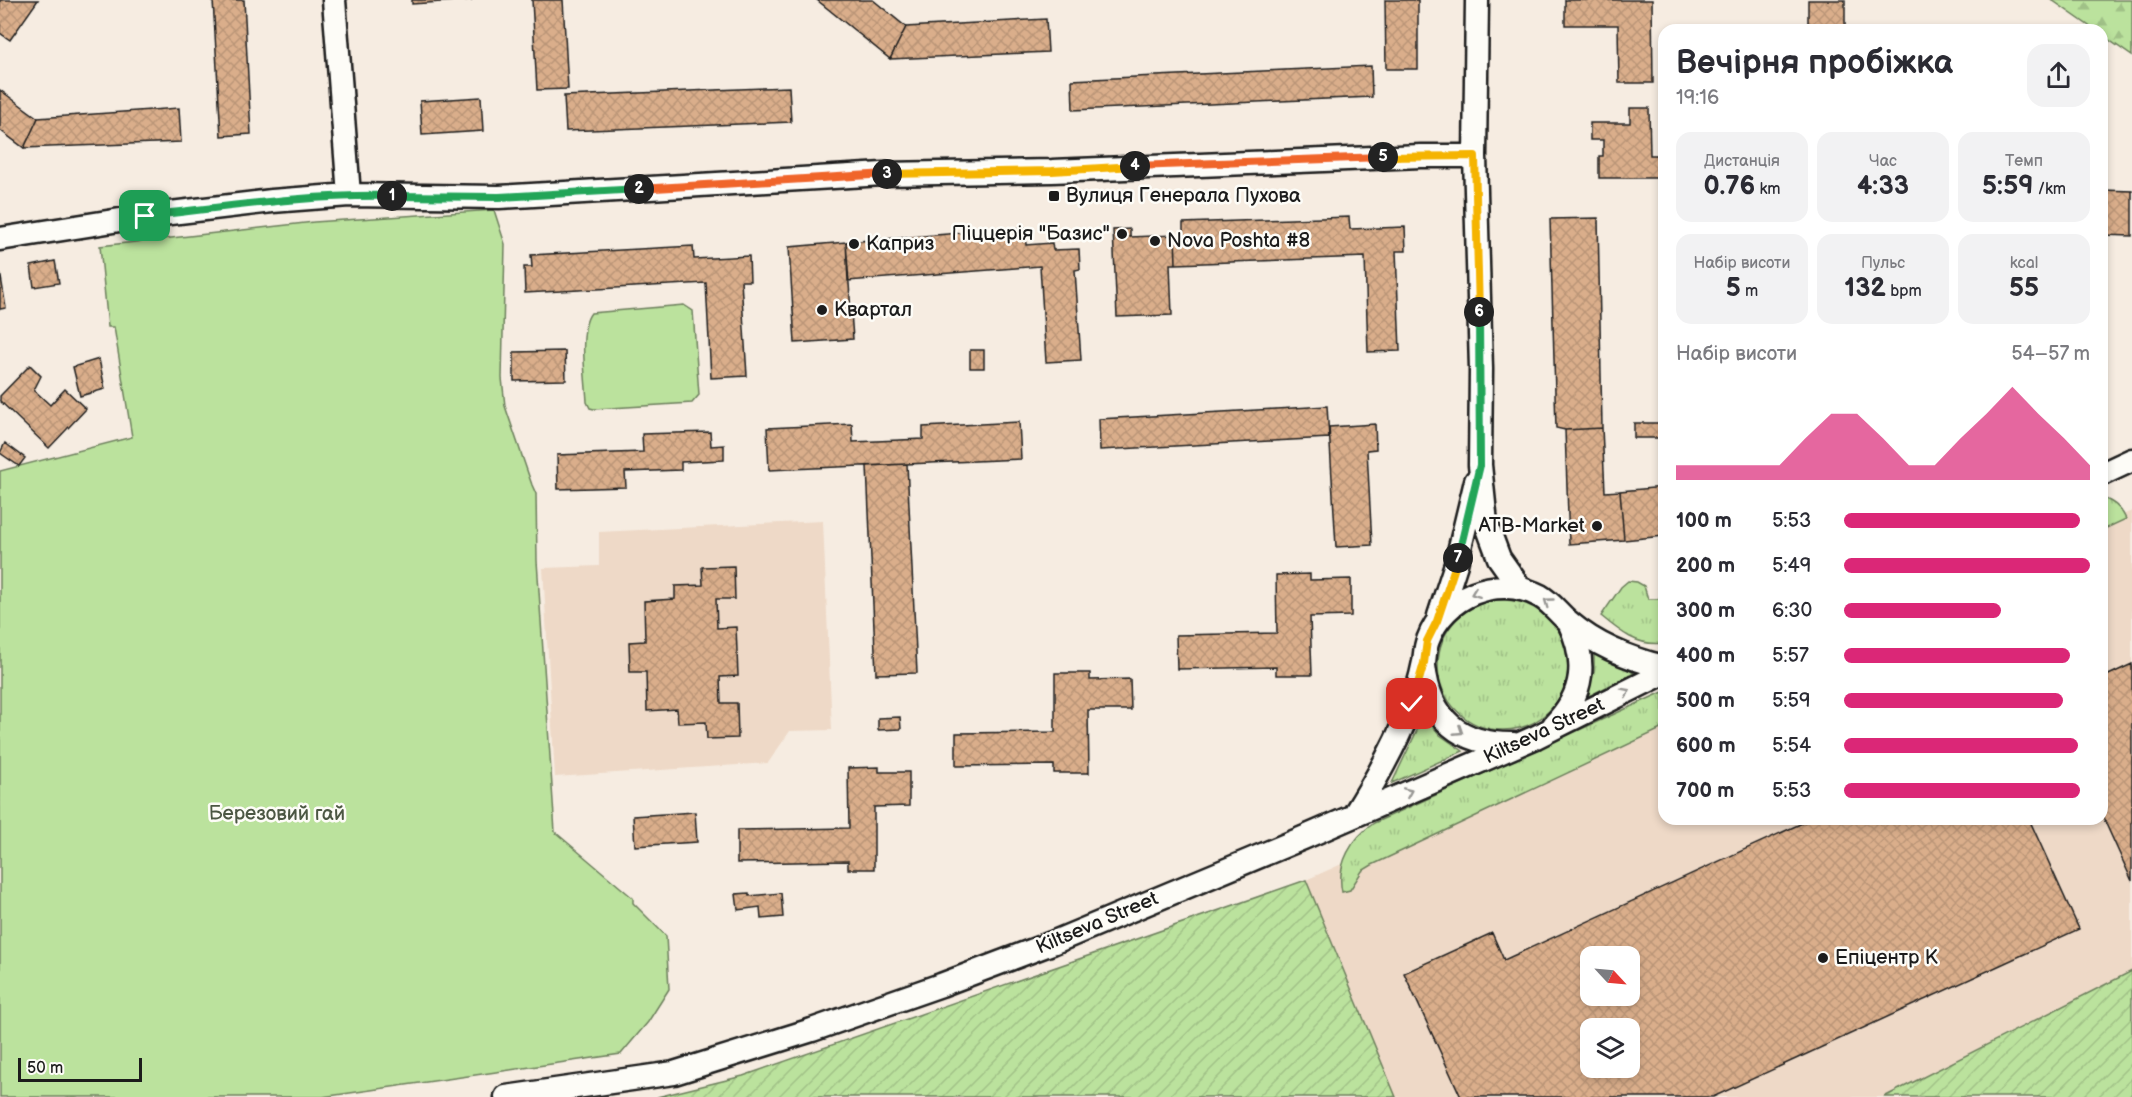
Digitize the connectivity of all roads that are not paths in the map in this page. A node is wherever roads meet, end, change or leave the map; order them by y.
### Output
1 (334, 0) edge
2 (1477, 0) edge
3 (1475, 156) junction
4 (350, 195) junction
5 (0, 239) edge
6 (2132, 460) edge
7 (1480, 465) junction
8 (2108, 471) edge
9 (1521, 589) junction
10 (1437, 621) junction
11 (1569, 622) junction
12 (1424, 663) junction
13 (1658, 666) edge
14 (1658, 676) edge
15 (1536, 737) junction
16 (1354, 814) junction
17 (506, 1097) edge

1 - 4 main road
2 - 3 main road
3 - 4 main road
3 - 7 main road
4 - 5 main road
6 - 8 main road
7 - 9 main road
7 - 10 main road
9 -> 10 main road
11 -> 9 main road
10 - 12 main road
11 - 13 main road
11 - 15 main road
12 -> 15 main road
12 - 16 main road
15 -> 14 main road, Kiltseva Street
16 -> 15 main road, Kiltseva Street
16 - 17 main road, Kiltseva Street

